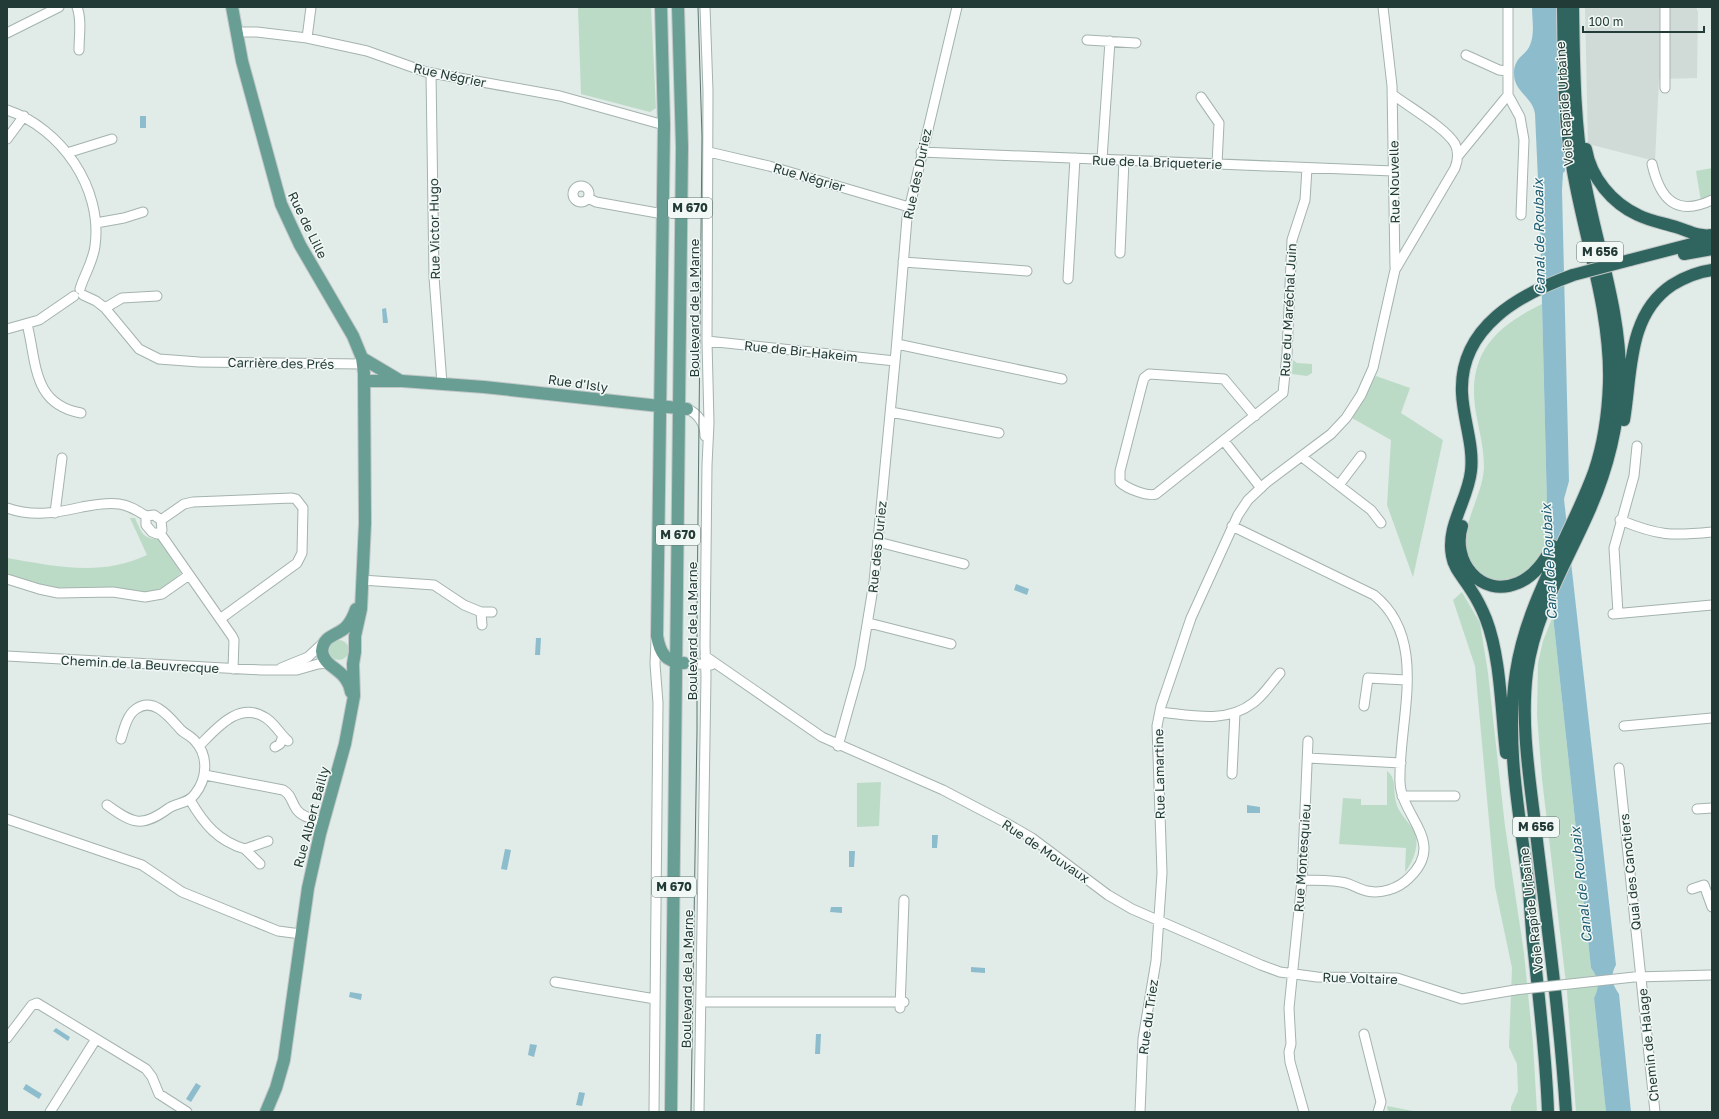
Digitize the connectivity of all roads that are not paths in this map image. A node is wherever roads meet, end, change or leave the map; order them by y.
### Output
1 (59, 7) edge
2 (77, 7) edge
3 (232, 7) edge
4 (311, 7) edge
5 (661, 7) edge
6 (678, 7) edge
7 (686, 7) edge
8 (705, 7) edge
9 (957, 7) edge
10 (1383, 7) edge
11 (1508, 7) edge
12 (1563, 7) edge
13 (1573, 7) edge
14 (1665, 7) edge
15 (236, 32) junction
16 (7, 33) edge
17 (307, 38) junction
18 (1087, 40) dead end
19 (1110, 41) junction
20 (1136, 43) dead end
21 (79, 50) dead end
22 (1466, 55) dead end
23 (1507, 71) junction
24 (431, 73) junction
25 (1575, 73) junction
26 (1665, 88) dead end
27 (1392, 94) junction
28 (1508, 95) junction
29 (1201, 97) dead end
30 (7, 110) edge
31 (24, 116) junction
32 (664, 125) junction
33 (7, 139) edge
34 (112, 139) dead end
35 (709, 152) junction
36 (921, 152) junction
37 (67, 153) junction
38 (1458, 156) junction
39 (1075, 158) junction
40 (1102, 159) junction
41 (1124, 160) junction
42 (1217, 164) junction
43 (1652, 164) dead end
44 (1307, 168) junction
45 (1394, 171) junction
46 (588, 198) dead end
47 (1712, 200) edge
48 (909, 207) junction
49 (143, 212) dead end
50 (663, 214) junction
51 (1521, 215) dead end
52 (96, 224) junction
53 (1712, 237) edge
54 (1712, 249) edge
55 (1120, 253) dead end
56 (903, 262) junction
57 (1630, 263) junction
58 (1395, 270) junction
59 (1712, 270) edge
60 (1027, 271) dead end
61 (1068, 280) dead end
62 (79, 294) junction
63 (157, 296) dead end
64 (1520, 304) junction
65 (105, 308) junction
66 (28, 324) junction
67 (7, 329) edge
68 (707, 341) junction
69 (897, 344) junction
70 (363, 361) junction
71 (895, 361) junction
72 (1062, 379) dead end
73 (402, 380) junction
74 (364, 381) junction
75 (442, 384) junction
76 (673, 407) junction
77 (890, 412) junction
78 (81, 413) dead end
79 (1607, 414) junction
80 (1255, 416) junction
81 (999, 433) dead end
82 (1224, 441) junction
83 (1637, 446) dead end
84 (1361, 456) dead end
85 (1302, 457) junction
86 (62, 458) dead end
87 (706, 465) junction
88 (1339, 485) junction
89 (1261, 488) junction
90 (1599, 497) junction
91 (7, 508) edge
92 (55, 513) junction
93 (146, 516) junction
94 (161, 520) junction
95 (1620, 520) junction
96 (1381, 523) dead end
97 (1232, 526) junction
98 (1712, 532) edge
99 (160, 533) junction
100 (878, 542) junction
101 (964, 564) dead end
102 (189, 575) junction
103 (7, 579) edge
104 (362, 580) junction
105 (1712, 605) edge
106 (481, 612) junction
107 (492, 612) dead end
108 (220, 619) junction
109 (868, 623) junction
110 (482, 625) dead end
111 (333, 634) junction
112 (657, 636) junction
113 (324, 642) junction
114 (951, 644) dead end
115 (354, 652) junction
116 (7, 656) edge
117 (705, 660) junction
118 (680, 663) junction
119 (331, 665) junction
120 (233, 669) junction
121 (272, 670) junction
122 (1280, 673) dead end
123 (1406, 680) junction
124 (1364, 706) dead end
125 (351, 709) junction
126 (1160, 712) junction
127 (1236, 713) junction
128 (1712, 718) edge
129 (1624, 726) dead end
130 (120, 739) dead end
131 (1308, 741) dead end
132 (199, 746) junction
133 (838, 746) junction
134 (275, 747) dead end
135 (1308, 758) junction
136 (1401, 763) junction
137 (1619, 768) dead end
138 (1232, 774) dead end
139 (205, 776) junction
140 (1402, 796) junction
141 (1455, 796) dead end
142 (190, 800) junction
143 (107, 805) dead end
144 (1712, 808) edge
145 (1697, 810) dead end
146 (7, 819) edge
147 (323, 822) junction
148 (268, 841) dead end
149 (246, 849) junction
150 (260, 864) dead end
151 (1302, 880) junction
152 (1692, 889) dead end
153 (904, 900) dead end
154 (1712, 907) edge
155 (1529, 911) junction
156 (1158, 921) junction
157 (301, 934) junction
158 (1292, 974) junction
159 (1712, 975) edge
160 (1638, 977) junction
161 (555, 982) dead end
162 (654, 999) junction
163 (701, 1002) junction
164 (1364, 1034) dead end
165 (7, 1038) edge
166 (96, 1039) junction
167 (50, 1112) edge
168 (187, 1112) edge
169 (266, 1112) edge
170 (654, 1112) edge
171 (671, 1112) edge
172 (679, 1112) edge
173 (699, 1112) edge
174 (1140, 1112) edge
175 (1304, 1112) edge
176 (1378, 1112) edge
177 (1548, 1112) edge
178 (1566, 1112) edge
179 (1655, 1112) edge

1 - 16 street
2 - 21 street
3 - 15 main road, Rue de Lille
4 - 17 street
5 - 32 main road, Boulevard de la Marne
6 - 76 main road, Boulevard de la Marne / M 670
7 - 76 main road, Boulevard de la Marne / M 670
8 - 35 street, Boulevard de la Marne
9 - 36 street, Rue des Duriez
10 - 27 street, Rue Nouvelle
11 - 23 street
12 - 79 highway, Voie Rapide Urbaine / M 656
13 - 25 highway, Voie Rapide Urbaine / M 656
14 - 26 street
15 - 17 street, Rue Négrier
15 - 70 main road, Rue de Lille
17 - 24 street, Rue Négrier
18 - 19 street
19 - 20 street
19 - 40 street
22 - 23 street
23 - 28 street
24 - 32 street, Rue Négrier
24 - 75 street, Rue Victor Hugo
25 - 53 highway
25 - 90 highway, Voie Rapide Urbaine / M 656
27 - 38 street
27 - 45 street, Rue Nouvelle
28 - 38 street
28 - 51 street
29 - 42 street
30 - 31 street
31 - 33 street
31 - 37 street
32 - 50 main road, Boulevard de la Marne
34 - 37 street
35 - 48 street, Rue Négrier
35 - 68 street, Boulevard de la Marne
36 - 39 street, Rue de la Briqueterie
36 - 48 street, Rue des Duriez
37 - 52 street
38 - 58 street
39 - 40 street, Rue de la Briqueterie
39 - 61 street
40 - 41 street, Rue de la Briqueterie
41 - 42 street, Rue de la Briqueterie
41 - 55 street
42 - 44 street, Rue de la Briqueterie
43 - 47 street
44 - 45 street, Rue de la Briqueterie
44 - 80 street, Rue du Maréchal Juin
45 - 58 street, Rue Nouvelle
46 - 50 street
48 - 56 street, Rue des Duriez
49 - 52 street
50 - 76 main road, Boulevard de la Marne
52 - 62 street
53 - 57 highway
54 - 57 highway
56 - 60 street
56 - 69 street, Rue des Duriez
57 - 64 highway
58 - 85 street, Rue Lamartine
59 - 90 highway
62 - 65 street
62 - 66 street
63 - 65 street
64 - 79 highway
64 - 155 highway
65 - 70 street, Carrière des Prés
66 - 67 street
66 - 78 street
68 - 71 street, Rue de Bir-Hakeim
68 - 87 street, Boulevard de la Marne
69 - 71 street, Rue des Duriez
69 - 72 street
70 - 73 main road, Rue d'Isly
70 - 74 main road, Rue de Lille
71 - 77 street, Rue des Duriez
73 - 74 main road, Rue d'Isly
73 - 75 main road, Rue d'Isly
74 - 104 main road, Rue de Lille
75 - 76 main road, Rue d'Isly
76 - 87 street
76 - 112 main road, Boulevard de la Marne
76 - 118 main road, Boulevard de la Marne / M 670
77 - 81 street
77 - 100 street, Rue des Duriez
79 - 155 highway, Voie Rapide Urbaine / M 656
80 - 82 street, Rue du Maréchal Juin
80 - 82 street, Rue du Maréchal Juin
82 - 89 street
83 - 95 street
84 - 88 street
85 - 88 street
85 - 89 street, Rue Lamartine
86 - 92 street
87 - 117 street, Boulevard de la Marne
88 - 96 street
89 - 97 street, Rue Lamartine
90 - 178 highway, Voie Rapide Urbaine / M 656
91 - 92 street
92 - 93 street
93 - 94 street
93 - 99 street
94 - 99 street
94 - 108 street
95 - 98 street
95 - 105 street
97 - 123 street
97 - 126 street, Rue Lamartine
99 - 102 street
100 - 101 street
100 - 109 street, Rue des Duriez
102 - 103 street
102 - 108 street
104 - 106 street
104 - 111 main road
104 - 115 main road
106 - 107 street
106 - 110 street
108 - 120 street
109 - 114 street
109 - 133 street, Rue des Duriez
111 - 113 main road
111 - 115 main road
112 - 118 main road
112 - 162 street, Boulevard de la Marne
113 - 119 main road
113 - 121 street, Chemin de la Beuvrecque
115 - 119 main road
115 - 125 main road
116 - 120 street, Chemin de la Beuvrecque
117 - 118 street
117 - 133 street, Rue de Mouvaux
117 - 163 street, Boulevard de la Marne
118 - 171 main road, Boulevard de la Marne / M 670
118 - 172 main road, Boulevard de la Marne / M 670
119 - 121 street, Chemin de la Beuvrecque
119 - 125 main road
120 - 121 street, Chemin de la Beuvrecque
122 - 127 street
123 - 124 street
123 - 136 street
125 - 147 main road, Rue Albert Bailly
126 - 127 street
126 - 156 street, Rue Lamartine
127 - 138 street
128 - 129 street
130 - 132 street
131 - 135 street, Rue Montesquieu
132 - 134 street
132 - 139 street
133 - 156 street, Rue de Mouvaux
135 - 136 street
135 - 151 street, Rue Montesquieu
136 - 140 street
137 - 160 street, Quai des Canotiers
139 - 142 street
139 - 147 street
140 - 141 street
140 - 151 street
142 - 143 street
142 - 149 street
144 - 145 street
146 - 157 street
147 - 157 main road, Rue Albert Bailly
148 - 149 street
149 - 150 street
151 - 158 street, Rue Montesquieu
152 - 154 street
153 - 163 street
155 - 177 highway, Voie Rapide Urbaine / M 656
156 - 158 street, Rue Voltaire
156 - 174 street, Rue du Triez
157 - 169 main road, Rue Albert Bailly
158 - 160 street, Rue Voltaire, bridge
158 - 175 street, Rue Montesquieu
159 - 160 street, Rue Voltaire
160 - 179 street, Chemin de Halage
161 - 162 street
162 - 170 street, Boulevard de la Marne
163 - 173 street, Boulevard de la Marne
164 - 176 street
165 - 166 street
166 - 167 street
166 - 168 street

